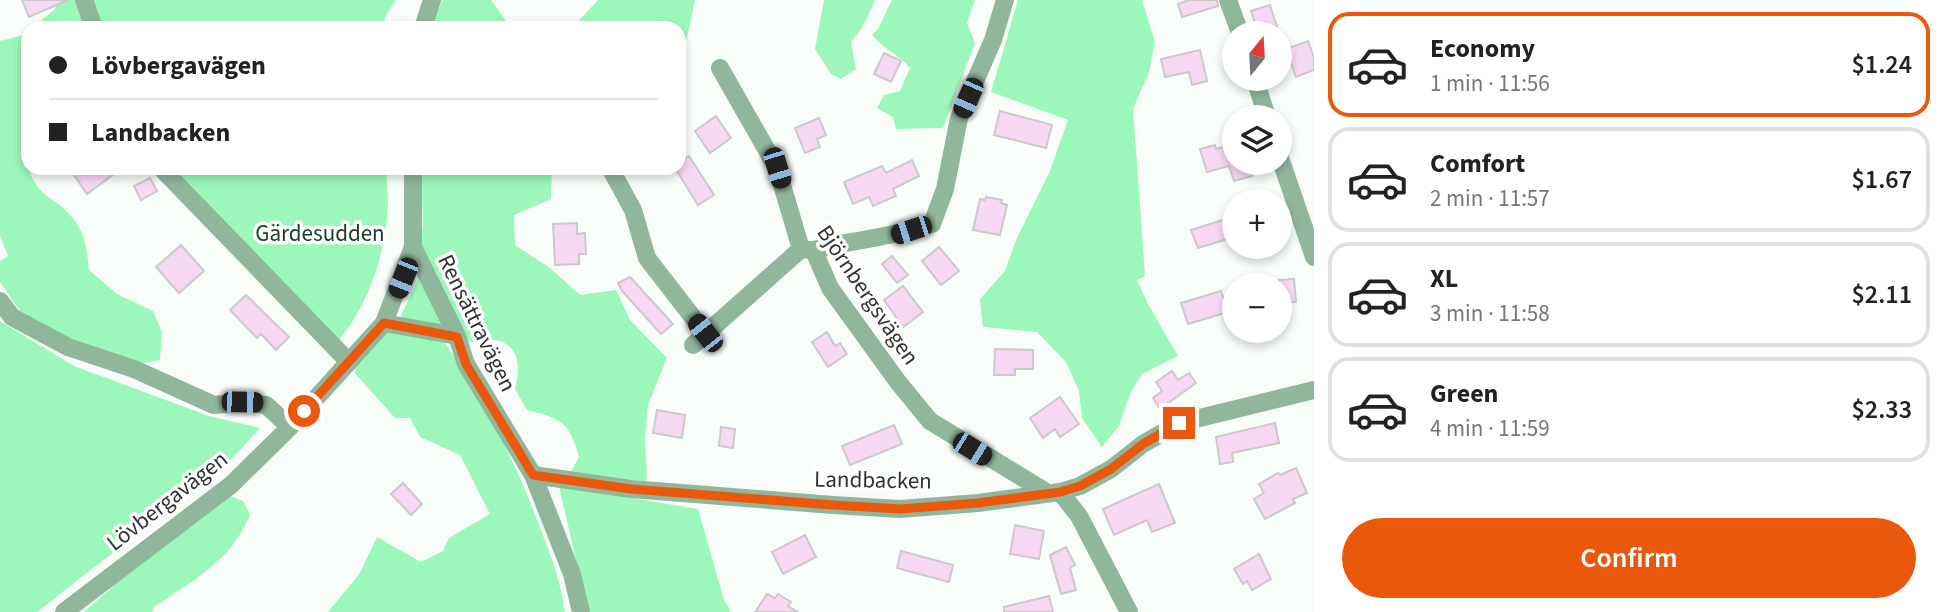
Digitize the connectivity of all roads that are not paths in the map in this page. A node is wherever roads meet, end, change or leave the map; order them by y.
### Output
1 (84, 0) edge
2 (432, 0) edge
3 (1005, 0) edge
4 (1228, 0) edge
5 (92, 21) edge
6 (426, 21) edge
7 (1236, 21) edge
8 (720, 68) dead end
9 (168, 175) edge
10 (413, 175) edge
11 (614, 175) edge
12 (1286, 175) edge
13 (413, 247) junction
14 (807, 250) junction
15 (1314, 257) edge
16 (0, 301) edge
17 (384, 323) junction
18 (457, 337) junction
19 (349, 362) junction
20 (1314, 390) edge
21 (289, 427) junction
22 (533, 475) junction
23 (1053, 492) junction
24 (64, 612) edge
25 (581, 612) edge
26 (1129, 612) edge

1 - 5 street
2 - 6 street
3 - 14 street
4 - 7 street
8 - 14 street, Björnbergsvägen
9 - 19 street
10 - 13 street, Lövbergavägen
11 - 14 street
12 - 15 street
13 - 17 street, Lövbergavägen
13 - 18 street, Rensättravägen
14 - 23 street, Björnbergsvägen
16 - 21 street
17 - 18 street
17 - 19 street, Lövbergavägen
18 - 22 street, Rensättravägen
19 - 21 street, Lövbergavägen
20 - 23 street, Landbacken
21 - 24 street, Lövbergavägen
22 - 23 street, Landbacken
22 - 25 street, Rensättravägen
23 - 26 street, Björnbergsvägen

